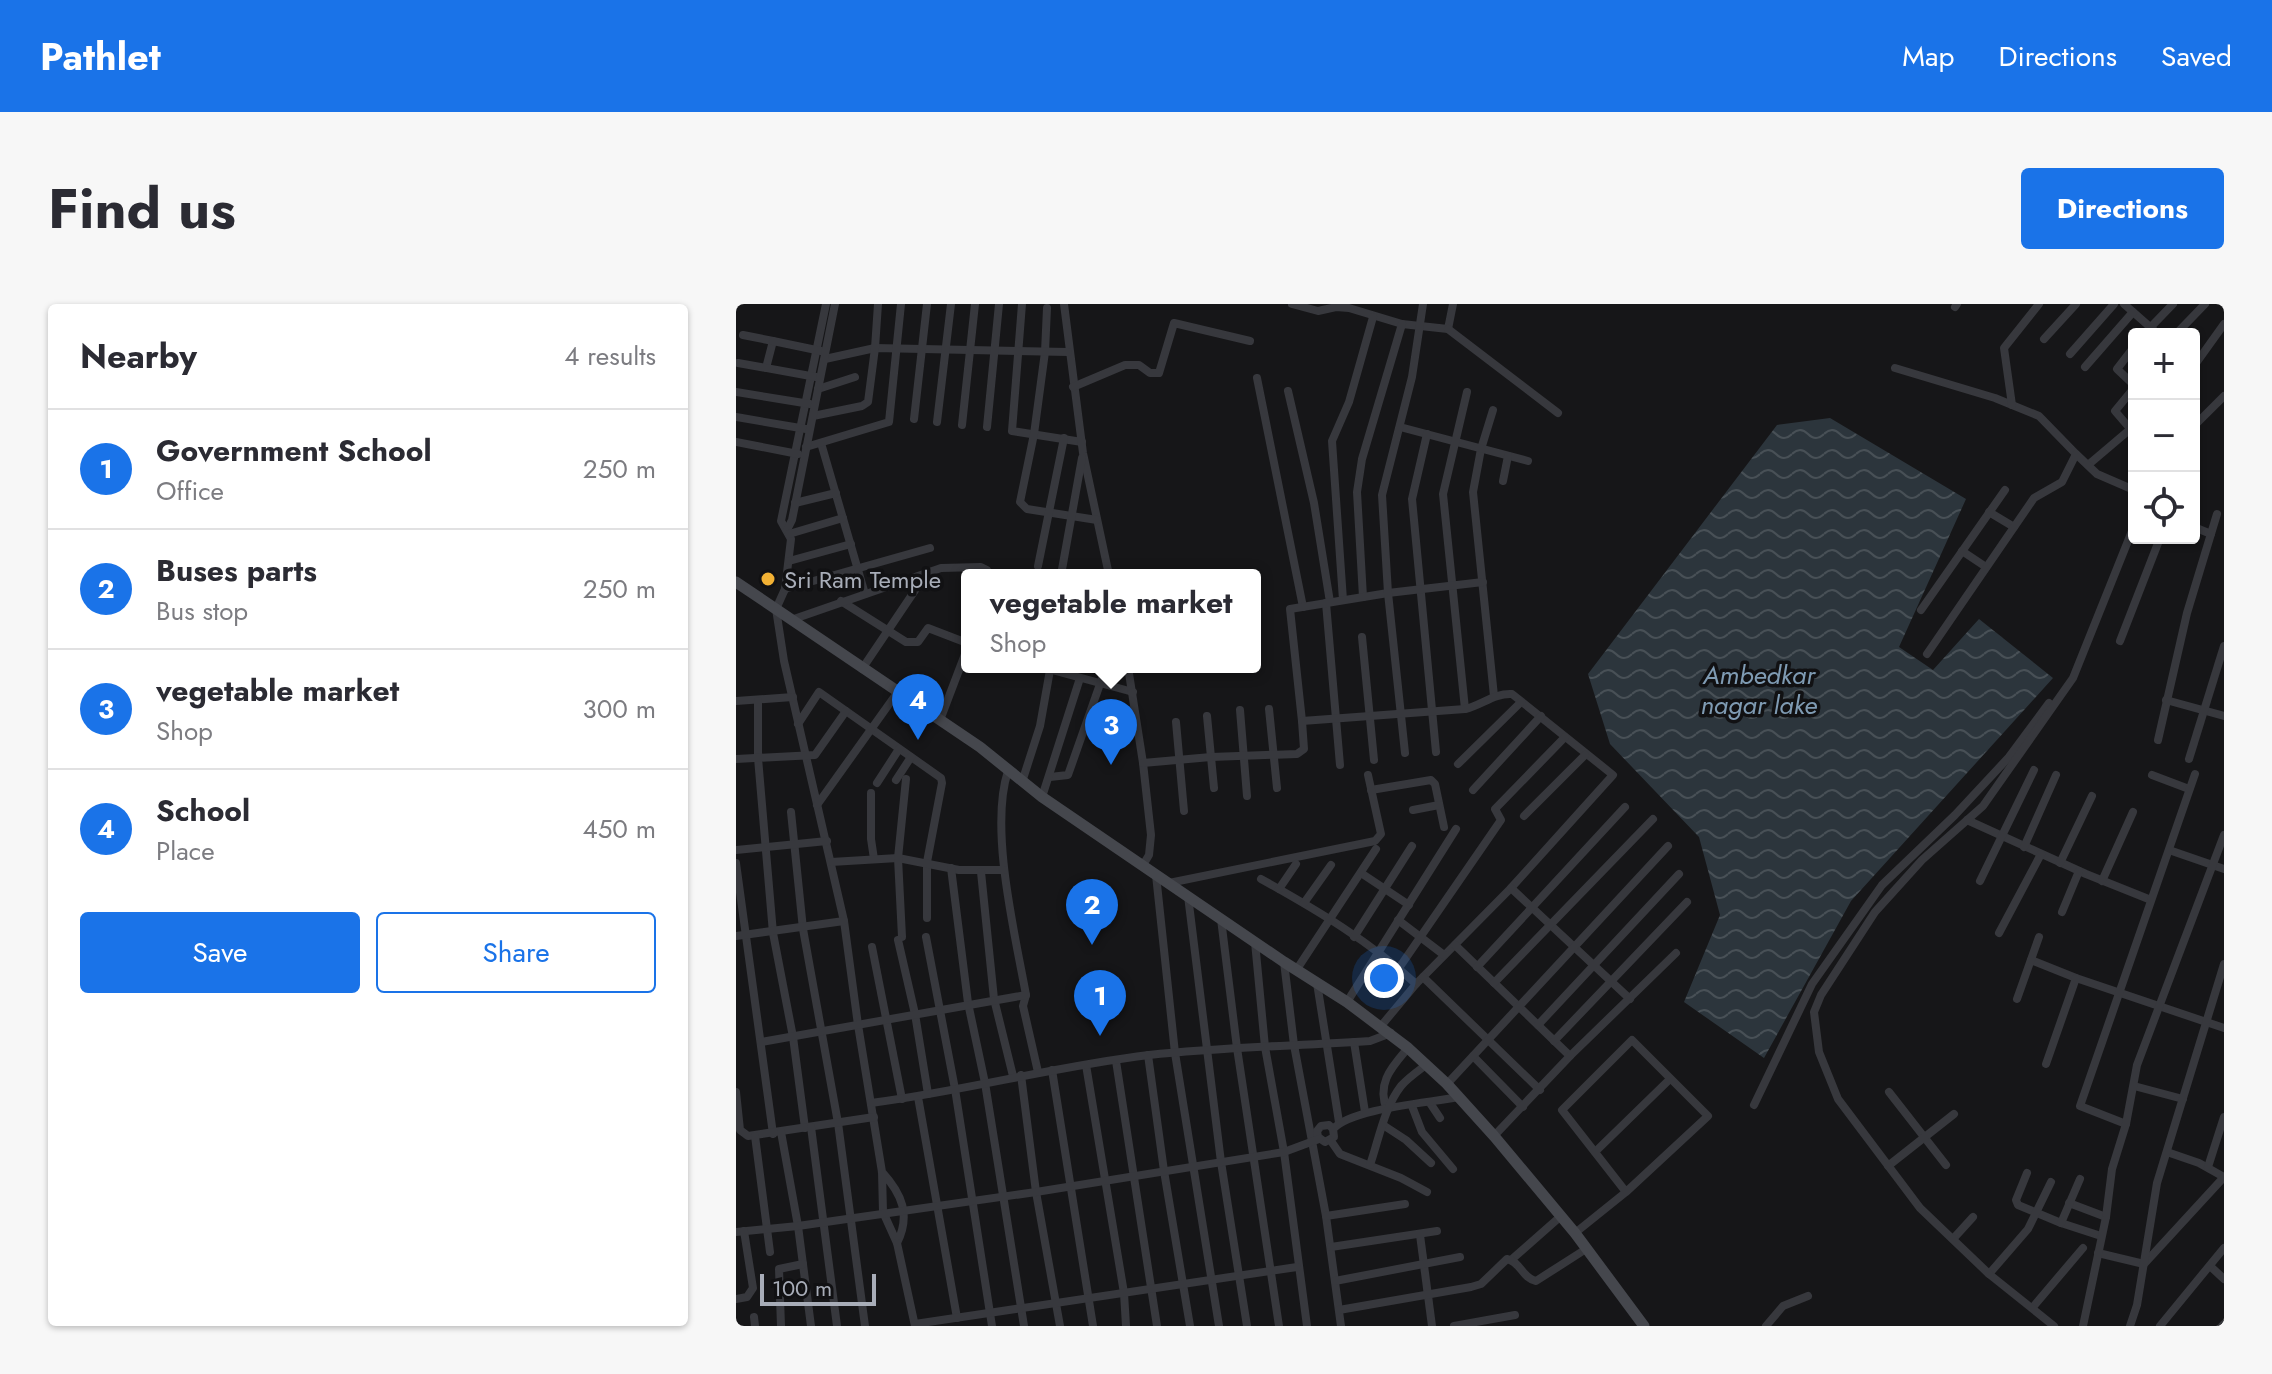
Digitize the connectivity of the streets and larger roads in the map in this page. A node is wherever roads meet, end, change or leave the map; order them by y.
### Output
1 (826, 304) edge
2 (835, 304) edge
3 (878, 304) edge
4 (901, 304) edge
5 (927, 304) edge
6 (951, 304) edge
7 (975, 304) edge
8 (999, 304) edge
9 (1022, 304) edge
10 (1064, 304) edge
11 (1423, 304) edge
12 (1453, 304) edge
13 (2039, 304) edge
14 (2076, 304) edge
15 (2114, 304) edge
16 (2173, 304) edge
17 (2205, 304) edge
18 (1297, 305) edge
19 (2127, 306) edge
20 (1047, 308) dead end
21 (1373, 317) junction
22 (1402, 324) junction
23 (2224, 324) edge
24 (1418, 327) junction
25 (2145, 328) edge
26 (2150, 328) edge
27 (2182, 328) edge
28 (1448, 329) junction
29 (743, 335) dead end
30 (2044, 339) dead end
31 (773, 341) junction
32 (1250, 341) dead end
33 (875, 348) junction
34 (898, 348) junction
35 (922, 348) junction
36 (944, 349) junction
37 (970, 350) junction
38 (996, 351) junction
39 (1019, 352) junction
40 (1045, 352) junction
41 (1068, 352) junction
42 (823, 353) junction
43 (2070, 354) dead end
44 (2128, 355) edge
45 (2200, 355) edge
46 (738, 363) dead end
47 (2085, 367) dead end
48 (766, 368) junction
49 (1895, 368) dead end
50 (816, 377) junction
51 (855, 377) dead end
52 (1257, 378) dead end
53 (2128, 381) edge
54 (1073, 387) junction
55 (818, 389) junction
56 (1288, 391) dead end
57 (736, 392) edge
58 (1467, 392) dead end
59 (2128, 395) edge
60 (2224, 396) edge
61 (810, 404) junction
62 (2012, 405) junction
63 (1493, 410) dead end
64 (1558, 413) dead end
65 (813, 416) junction
66 (736, 417) edge
67 (914, 419) dead end
68 (2200, 420) edge
69 (937, 422) dead end
70 (2128, 424) edge
71 (962, 425) dead end
72 (987, 427) dead end
73 (1400, 427) junction
74 (805, 429) junction
75 (2128, 433) edge
76 (1034, 434) junction
77 (1427, 434) junction
78 (1064, 438) junction
79 (736, 442) edge
80 (1082, 442) junction
81 (1454, 442) junction
82 (821, 443) junction
83 (1481, 449) junction
84 (806, 451) junction
85 (795, 453) junction
86 (1083, 453) junction
87 (2076, 454) junction
88 (1508, 456) junction
89 (1528, 461) dead end
90 (2088, 465) junction
91 (1503, 481) dead end
92 (2128, 487) edge
93 (2005, 490) dead end
94 (836, 493) junction
95 (795, 503) junction
96 (1050, 511) junction
97 (1989, 512) junction
98 (2217, 514) dead end
99 (1070, 515) junction
100 (843, 518) junction
101 (1097, 520) junction
102 (2014, 527) junction
103 (2200, 529) edge
104 (788, 532) junction
105 (2211, 534) junction
106 (2128, 541) edge
107 (851, 544) junction
108 (2158, 544) edge
109 (930, 548) dead end
110 (1962, 551) junction
111 (789, 561) junction
112 (1038, 566) dead end
113 (1986, 567) junction
114 (858, 569) junction
115 (985, 569) edge
116 (1062, 569) edge
117 (1108, 569) edge
118 (926, 574) junction
119 (736, 582) edge
120 (1483, 582) junction
121 (1451, 586) junction
122 (785, 589) junction
123 (1420, 590) junction
124 (1388, 593) junction
125 (865, 594) junction
126 (1363, 597) junction
127 (1343, 600) junction
128 (841, 601) junction
129 (1328, 603) junction
130 (1303, 607) junction
131 (776, 609) junction
132 (1921, 610) dead end
133 (791, 620) junction
134 (890, 631) junction
135 (1362, 637) dead end
136 (961, 641) edge
137 (2120, 641) dead end
138 (2224, 646) edge
139 (2085, 648) junction
140 (1927, 654) dead end
141 (961, 665) edge
142 (862, 669) junction
143 (1046, 673) edge
144 (1073, 673) edge
145 (1104, 673) edge
146 (1129, 673) edge
147 (1080, 678) junction
148 (1102, 683) junction
149 (1133, 692) junction
150 (897, 693) junction
151 (1494, 696) junction
152 (793, 697) junction
153 (2166, 700) junction
154 (736, 701) edge
155 (758, 701) junction
156 (1521, 702) junction
157 (1269, 709) dead end
158 (1465, 709) junction
159 (1240, 710) dead end
160 (846, 711) junction
161 (2205, 711) junction
162 (1434, 712) junction
163 (1401, 714) junction
164 (1207, 716) dead end
165 (1368, 716) junction
166 (1541, 716) junction
167 (2224, 716) edge
168 (1336, 717) junction
169 (940, 720) junction
170 (1302, 721) junction
171 (1176, 722) dead end
172 (798, 724) junction
173 (873, 729) junction
174 (1565, 737) junction
175 (2158, 740) dead end
176 (899, 749) junction
177 (1436, 752) dead end
178 (1405, 753) dead end
179 (1585, 755) junction
180 (1243, 756) junction
181 (1273, 756) junction
182 (804, 757) junction
183 (911, 757) junction
184 (1211, 757) junction
185 (758, 758) junction
186 (736, 759) edge
187 (1179, 759) junction
188 (2189, 759) dead end
189 (1374, 760) dead end
190 (1143, 763) junction
191 (1458, 764) dead end
192 (1340, 765) dead end
193 (2034, 770) dead end
194 (1008, 771) junction
195 (2195, 774) dead end
196 (1368, 775) dead end
197 (2056, 775) dead end
198 (2152, 775) dead end
199 (1050, 777) junction
200 (1022, 782) junction
201 (877, 783) dead end
202 (1214, 788) dead end
203 (1277, 788) dead end
204 (2189, 789) junction
205 (1371, 790) junction
206 (1473, 790) dead end
207 (871, 793) dead end
208 (1247, 796) dead end
209 (2092, 796) dead end
210 (1042, 797) junction
211 (817, 805) junction
212 (1439, 805) junction
213 (1625, 807) dead end
214 (1413, 810) dead end
215 (1184, 811) dead end
216 (791, 812) dead end
217 (2133, 812) dead end
218 (1524, 816) dead end
219 (1653, 819) dead end
220 (1967, 820) junction
221 (1444, 827) dead end
222 (1456, 829) dead end
223 (2224, 835) edge
224 (2002, 837) junction
225 (827, 841) junction
226 (795, 844) junction
227 (1412, 846) dead end
228 (1668, 846) dead end
229 (2024, 847) junction
230 (765, 848) junction
231 (1376, 849) dead end
232 (736, 850) edge
233 (2169, 850) junction
234 (2041, 854) junction
235 (898, 858) junction
236 (874, 859) junction
237 (831, 862) junction
238 (927, 862) junction
239 (736, 863) edge
240 (2060, 863) junction
241 (1296, 864) dead end
242 (1143, 865) junction
243 (1331, 865) dead end
244 (2214, 866) junction
245 (951, 868) junction
246 (2224, 869) edge
247 (1004, 870) junction
248 (2079, 871) junction
249 (981, 872) junction
250 (1361, 873) junction
251 (1679, 874) dead end
252 (1156, 875) junction
253 (1261, 879) dead end
254 (1980, 881) dead end
255 (2102, 881) junction
256 (1169, 883) junction
257 (1511, 888) junction
258 (1279, 889) junction
259 (1385, 889) junction
260 (1188, 896) junction
261 (2151, 900) junction
262 (1687, 902) dead end
263 (1304, 903) junction
264 (1409, 905) junction
265 (1532, 908) junction
266 (2062, 912) dead end
267 (927, 918) dead end
268 (1221, 918) junction
269 (1329, 920) junction
270 (1398, 920) junction
271 (844, 921) junction
272 (1551, 926) junction
273 (803, 929) junction
274 (773, 933) junction
275 (1999, 933) dead end
276 (740, 936) edge
277 (926, 937) dead end
278 (1354, 937) junction
279 (1420, 937) junction
280 (2039, 937) dead end
281 (1255, 941) junction
282 (1455, 945) junction
283 (872, 947) dead end
284 (1573, 947) junction
285 (1378, 952) junction
286 (1676, 953) dead end
287 (1444, 955) junction
288 (2031, 960) junction
289 (1284, 962) junction
290 (1592, 964) junction
291 (2224, 964) edge
292 (1477, 967) junction
293 (1399, 968) junction
294 (1297, 969) junction
295 (2076, 978) junction
296 (1420, 980) junction
297 (1317, 982) junction
298 (1494, 983) junction
299 (1613, 983) junction
300 (2119, 991) junction
301 (1026, 995) junction
302 (994, 999) junction
303 (1630, 999) junction
304 (2017, 999) dead end
305 (1347, 1002) junction
306 (968, 1003) junction
307 (2159, 1004) junction
308 (1517, 1007) junction
309 (939, 1008) junction
310 (915, 1014) junction
311 (885, 1020) junction
312 (2207, 1023) junction
313 (858, 1025) junction
314 (1538, 1025) junction
315 (2224, 1028) edge
316 (1386, 1030) junction
317 (821, 1033) junction
318 (793, 1037) junction
319 (1489, 1039) junction
320 (1554, 1041) junction
321 (761, 1042) junction
322 (1354, 1042) junction
323 (1294, 1045) junction
324 (1326, 1045) junction
325 (1265, 1047) junction
326 (1237, 1048) junction
327 (1408, 1048) junction
328 (1206, 1049) junction
329 (1175, 1053) junction
330 (1148, 1055) junction
331 (1473, 1056) junction
332 (1570, 1056) junction
333 (1116, 1061) junction
334 (2046, 1064) dead end
335 (1086, 1065) junction
336 (1426, 1065) junction
337 (1052, 1070) junction
338 (1038, 1072) junction
339 (1017, 1076) junction
340 (1670, 1079) junction
341 (985, 1083) junction
342 (1447, 1084) junction
343 (2134, 1086) junction
344 (955, 1089) junction
345 (1540, 1090) junction
346 (736, 1092) edge
347 (1889, 1092) dead end
348 (928, 1094) junction
349 (918, 1097) junction
350 (1459, 1097) junction
351 (902, 1099) junction
352 (2183, 1099) junction
353 (871, 1103) junction
354 (1430, 1103) junction
355 (1754, 1105) dead end
356 (1412, 1106) junction
357 (1523, 1107) junction
358 (1387, 1110) junction
359 (1365, 1112) junction
360 (1954, 1114) dead end
361 (874, 1117) junction
362 (2224, 1117) edge
363 (1440, 1118) dead end
364 (838, 1123) junction
365 (2126, 1124) junction
366 (1336, 1125) junction
367 (1383, 1125) junction
368 (808, 1128) junction
369 (777, 1133) junction
370 (755, 1136) junction
371 (1494, 1136) junction
372 (1924, 1137) junction
373 (1315, 1141) junction
374 (1331, 1141) junction
375 (1284, 1152) junction
376 (1595, 1152) junction
377 (2167, 1152) junction
378 (1253, 1157) junction
379 (1221, 1162) junction
380 (1431, 1163) dead end
381 (1370, 1165) junction
382 (1946, 1165) dead end
383 (1192, 1166) junction
384 (1888, 1166) junction
385 (2208, 1167) junction
386 (1453, 1169) dead end
387 (1164, 1171) junction
388 (882, 1172) junction
389 (2027, 1173) dead end
390 (1133, 1176) junction
391 (2224, 1177) edge
392 (2080, 1179) dead end
393 (1104, 1181) junction
394 (2051, 1182) dead end
395 (1072, 1186) junction
396 (1036, 1192) junction
397 (1427, 1192) dead end
398 (1626, 1192) junction
399 (1002, 1196) junction
400 (970, 1201) junction
401 (2069, 1203) junction
402 (1405, 1204) dead end
403 (937, 1206) junction
404 (905, 1210) junction
405 (883, 1212) junction
406 (2037, 1215) junction
407 (1326, 1216) junction
408 (1561, 1216) junction
409 (853, 1217) junction
410 (1973, 1217) dead end
411 (2106, 1217) junction
412 (824, 1222) junction
413 (2061, 1223) junction
414 (798, 1226) junction
415 (768, 1229) junction
416 (1437, 1231) dead end
417 (740, 1232) edge
418 (1575, 1233) junction
419 (1420, 1235) junction
420 (2101, 1236) junction
421 (1953, 1239) junction
422 (897, 1243) junction
423 (1331, 1247) junction
424 (2083, 1248) dead end
425 (2224, 1248) edge
426 (1586, 1249) junction
427 (770, 1252) dead end
428 (2098, 1253) junction
429 (1460, 1257) dead end
430 (1511, 1260) junction
431 (803, 1264) junction
432 (1424, 1264) junction
433 (2144, 1264) junction
434 (2210, 1266) junction
435 (1297, 1267) junction
436 (1269, 1271) junction
437 (1989, 1274) junction
438 (1239, 1275) junction
439 (2224, 1279) edge
440 (1211, 1280) junction
441 (1335, 1281) junction
442 (1184, 1284) junction
443 (1151, 1289) junction
444 (1124, 1293) junction
445 (1428, 1296) junction
446 (1808, 1296) dead end
447 (1090, 1298) junction
448 (736, 1299) edge
449 (1056, 1303) junction
450 (2033, 1307) junction
451 (1022, 1309) junction
452 (1339, 1310) junction
453 (991, 1313) junction
454 (1515, 1315) dead end
455 (957, 1318) junction
456 (915, 1325) edge
457 (781, 1326) edge
458 (811, 1326) edge
459 (837, 1326) edge
460 (865, 1326) edge
461 (992, 1326) edge
462 (1024, 1326) edge
463 (1060, 1326) edge
464 (1093, 1326) edge
465 (1126, 1326) edge
466 (1157, 1326) edge
467 (1190, 1326) edge
468 (1219, 1326) edge
469 (1247, 1326) edge
470 (1279, 1326) edge
471 (1307, 1326) edge
472 (1341, 1326) edge
473 (1432, 1326) edge
474 (1454, 1326) edge
475 (1644, 1326) edge
476 (1766, 1326) edge
477 (2054, 1326) edge
478 (2083, 1326) edge
479 (2130, 1326) edge
480 (2160, 1326) edge

1 - 42 street
2 - 42 street
3 - 33 street
4 - 34 street
5 - 35 street
6 - 36 street
7 - 37 street
8 - 38 street
9 - 39 street
10 - 41 street
11 - 24 street
12 - 28 street
13 - 62 street
14 - 30 street
15 - 43 street
16 - 26 street
17 - 27 street
18 - 21 street
19 - 25 street
19 - 47 street
20 - 40 street
21 - 22 street
21 - 127 street
22 - 24 street
22 - 126 street
23 - 45 street
24 - 28 street
24 - 73 street
28 - 64 street
29 - 31 street
31 - 42 street
31 - 48 street
32 - 54 street
33 - 34 street
33 - 42 street
33 - 65 street
34 - 35 street
34 - 82 street
35 - 36 street
35 - 67 street
36 - 37 street
36 - 69 street
37 - 38 street
37 - 71 street
38 - 39 street
38 - 72 street
39 - 40 street
39 - 76 street
40 - 41 street
40 - 76 street
41 - 54 street
42 - 50 street
44 - 53 street
46 - 48 street
48 - 50 street
49 - 62 street
50 - 55 street
50 - 61 street
51 - 55 street
52 - 130 street
54 - 80 street
55 - 61 street
56 - 129 street
57 - 61 street
58 - 81 street
59 - 70 street
60 - 68 street
61 - 65 street
61 - 74 street
62 - 87 street
63 - 83 street
65 - 74 street
66 - 74 street
73 - 77 street
73 - 124 street
74 - 84 street
74 - 85 street
75 - 90 street
76 - 78 street
76 - 96 street
77 - 81 street
77 - 123 street
78 - 80 street
78 - 96 street
79 - 85 street
80 - 86 street
81 - 83 street
81 - 121 street
82 - 84 street
82 - 94 street
83 - 88 street
83 - 120 street
84 - 85 street
84 - 95 street
85 - 104 street
86 - 99 street
86 - 101 street
87 - 90 street
87 - 102 street
88 - 89 street
88 - 91 street
90 - 92 street
93 - 97 street
94 - 95 street
94 - 100 street
95 - 104 street
96 - 99 street
96 - 112 street
97 - 102 street
97 - 110 street
98 - 105 street
99 - 101 street
99 - 116 street
100 - 104 street
100 - 107 street
101 - 117 street
102 - 113 street
103 - 105 street
104 - 111 street
105 - 153 street
106 - 139 street
107 - 111 street
107 - 114 street
108 - 137 street
109 - 114 street
110 - 113 street
110 - 132 street
111 - 122 street
113 - 140 street
114 - 122 street
114 - 125 street
115 - 118 street
118 - 125 street
118 - 134 street
119 - 131 street
120 - 121 street
120 - 151 street
121 - 123 street
121 - 158 street
122 - 131 street
123 - 124 street
123 - 162 street
124 - 126 street
124 - 163 street
125 - 128 street
126 - 127 street
127 - 129 street
128 - 133 street
128 - 134 street
129 - 130 street
129 - 168 street
130 - 170 street
131 - 133 street
131 - 152 street
133 - 142 street
134 - 136 street
134 - 142 street
135 - 165 street
138 - 161 street
139 - 220 street
139 - 355 street
141 - 169 street
142 - 150 street
143 - 200 street
144 - 147 street
145 - 148 street
146 - 149 street
147 - 148 street
147 - 199 street
148 - 149 street
148 - 199 street
149 - 190 street
150 - 169 street
150 - 173 street
151 - 156 street
151 - 158 street
152 - 155 street
152 - 172 street
153 - 161 street
153 - 175 street
154 - 155 street
155 - 185 street
156 - 166 street
156 - 191 street
157 - 181 street
158 - 162 street
159 - 180 street
160 - 172 street
160 - 173 street
160 - 182 street
161 - 167 street
161 - 188 street
162 - 163 street
162 - 177 street
163 - 165 street
163 - 178 street
164 - 184 street
165 - 168 street
165 - 189 street
166 - 174 street
166 - 206 street
168 - 170 street
168 - 192 street
169 - 194 street
170 - 181 street
171 - 187 street
172 - 182 street
173 - 176 street
173 - 211 street
174 - 179 street
174 - 279 street
176 - 183 street
176 - 201 street
179 - 218 street
179 - 257 street
180 - 181 street
180 - 184 street
180 - 208 street
181 - 203 street
182 - 185 street
182 - 211 street
183 - 235 street
183 - 238 street
184 - 187 street
184 - 202 street
185 - 186 street
185 - 230 street
187 - 190 street
187 - 215 street
190 - 242 street
193 - 224 street
194 - 200 street
194 - 247 street
195 - 204 street
196 - 205 street
197 - 229 street
198 - 204 street
199 - 210 street
200 - 210 street
204 - 233 street
205 - 212 street
205 - 256 street
207 - 236 street
209 - 240 street
210 - 242 street
211 - 225 street
212 - 214 street
212 - 221 street
213 - 265 street
216 - 226 street
217 - 255 street
219 - 272 street
220 - 224 street
220 - 384 street
222 - 264 street
223 - 244 street
224 - 229 street
224 - 254 street
225 - 226 street
225 - 237 street
226 - 230 street
226 - 273 street
227 - 259 street
228 - 284 street
229 - 234 street
230 - 232 street
230 - 274 street
231 - 250 street
233 - 244 street
233 - 261 street
234 - 240 street
234 - 275 street
235 - 236 street
235 - 238 street
235 - 310 street
236 - 237 street
237 - 271 street
238 - 245 street
238 - 267 street
239 - 276 street
240 - 248 street
241 - 258 street
242 - 252 street
243 - 263 street
244 - 246 street
244 - 307 street
245 - 249 street
245 - 306 street
247 - 249 street
247 - 301 street
248 - 255 street
248 - 266 street
249 - 302 street
250 - 259 street
250 - 269 street
251 - 290 street
252 - 256 street
252 - 329 street
253 - 258 street
255 - 261 street
256 - 260 street
257 - 265 street
257 - 282 street
258 - 263 street
259 - 264 street
259 - 278 street
260 - 268 street
260 - 328 street
261 - 300 street
262 - 299 street
263 - 269 street
264 - 270 street
265 - 272 street
265 - 292 street
268 - 281 street
268 - 326 street
269 - 278 street
269 - 294 street
270 - 279 street
270 - 285 street
271 - 273 street
271 - 313 street
272 - 284 street
272 - 298 street
273 - 274 street
273 - 317 street
274 - 276 street
274 - 318 street
276 - 321 street
277 - 309 street
278 - 285 street
279 - 287 street
279 - 293 street
280 - 288 street
281 - 289 street
281 - 325 street
282 - 287 street
282 - 292 street
283 - 311 street
284 - 290 street
284 - 308 street
285 - 293 street
285 - 305 street
286 - 303 street
287 - 296 street
288 - 295 street
288 - 304 street
289 - 294 street
289 - 323 street
290 - 299 street
290 - 314 street
291 - 312 street
292 - 298 street
293 - 296 street
294 - 297 street
295 - 300 street
295 - 334 street
296 - 316 street
296 - 319 street
297 - 305 street
297 - 324 street
298 - 308 street
299 - 303 street
299 - 320 street
300 - 307 street
300 - 365 street
301 - 302 street
301 - 338 street
302 - 306 street
302 - 339 street
303 - 332 street
305 - 316 street
306 - 309 street
306 - 341 street
307 - 312 street
307 - 343 street
308 - 314 street
308 - 319 street
309 - 310 street
309 - 344 street
310 - 311 street
310 - 348 street
311 - 313 street
311 - 351 street
312 - 315 street
312 - 352 street
313 - 317 street
313 - 353 street
314 - 320 street
316 - 322 street
316 - 327 street
317 - 318 street
317 - 364 street
318 - 321 street
318 - 368 street
319 - 331 street
319 - 345 street
320 - 332 street
321 - 369 street
322 - 324 street
322 - 359 street
323 - 324 street
323 - 325 street
323 - 373 street
324 - 366 street
325 - 326 street
325 - 375 street
326 - 328 street
326 - 378 street
327 - 336 street
327 - 358 street
328 - 329 street
328 - 379 street
329 - 330 street
329 - 383 street
330 - 333 street
330 - 387 street
331 - 342 street
331 - 357 street
332 - 345 street
333 - 335 street
333 - 390 street
335 - 337 street
335 - 393 street
336 - 342 street
336 - 358 street
337 - 338 street
337 - 395 street
338 - 339 street
339 - 341 street
339 - 396 street
340 - 376 street
340 - 376 street
340 - 398 street
341 - 344 street
341 - 399 street
342 - 350 street
343 - 352 street
343 - 365 street
344 - 348 street
344 - 400 street
345 - 357 street
346 - 370 street
347 - 372 street
348 - 349 street
349 - 351 street
349 - 403 street
350 - 354 street
350 - 371 street
351 - 353 street
352 - 377 street
353 - 361 street
354 - 356 street
354 - 363 street
356 - 358 street
356 - 386 street
357 - 371 street
358 - 359 street
358 - 367 street
359 - 366 street
360 - 372 street
361 - 364 street
361 - 388 street
362 - 385 street
364 - 368 street
364 - 409 street
365 - 411 street
366 - 373 street
366 - 374 street
367 - 380 street
367 - 381 street
368 - 369 street
368 - 412 street
369 - 370 street
369 - 414 street
370 - 415 street
371 - 408 street
372 - 382 street
372 - 384 street
373 - 374 street
373 - 375 street
373 - 407 street
374 - 381 street
375 - 378 street
375 - 435 street
376 - 398 street
377 - 385 street
377 - 433 street
378 - 379 street
378 - 436 street
379 - 383 street
379 - 438 street
381 - 397 street
383 - 387 street
383 - 440 street
384 - 421 street
385 - 391 street
387 - 390 street
387 - 442 street
388 - 404 street
388 - 405 street
389 - 406 street
390 - 393 street
390 - 443 street
391 - 433 street
392 - 401 street
393 - 395 street
393 - 444 street
394 - 406 street
395 - 396 street
395 - 447 street
396 - 399 street
396 - 449 street
398 - 418 street
399 - 400 street
399 - 451 street
400 - 403 street
400 - 453 street
401 - 411 street
401 - 413 street
402 - 407 street
403 - 404 street
403 - 455 street
404 - 405 street
404 - 422 street
405 - 409 street
405 - 422 street
406 - 413 street
406 - 437 street
407 - 423 street
408 - 418 street
408 - 430 street
409 - 412 street
409 - 460 street
410 - 421 street
411 - 420 street
412 - 414 street
412 - 459 street
413 - 420 street
414 - 415 street
414 - 431 street
415 - 417 street
415 - 427 street
416 - 419 street
417 - 448 street
418 - 426 street
419 - 423 street
419 - 432 street
420 - 428 street
421 - 437 street
422 - 456 street
423 - 441 street
424 - 450 street
425 - 434 street
426 - 430 street
426 - 475 street
428 - 433 street
428 - 478 street
429 - 432 street
430 - 445 street
431 - 457 street
431 - 458 street
432 - 441 street
432 - 445 street
433 - 479 street
434 - 439 street
434 - 480 street
435 - 436 street
435 - 471 street
436 - 438 street
436 - 470 street
437 - 450 street
438 - 440 street
438 - 469 street
440 - 442 street
440 - 468 street
441 - 452 street
442 - 443 street
442 - 467 street
443 - 444 street
443 - 466 street
444 - 447 street
444 - 465 street
445 - 452 street
445 - 473 street
446 - 476 street
447 - 449 street
447 - 464 street
449 - 451 street
449 - 463 street
450 - 477 street
451 - 453 street
451 - 462 street
452 - 472 street
453 - 455 street
453 - 461 street
454 - 474 street
455 - 456 street

